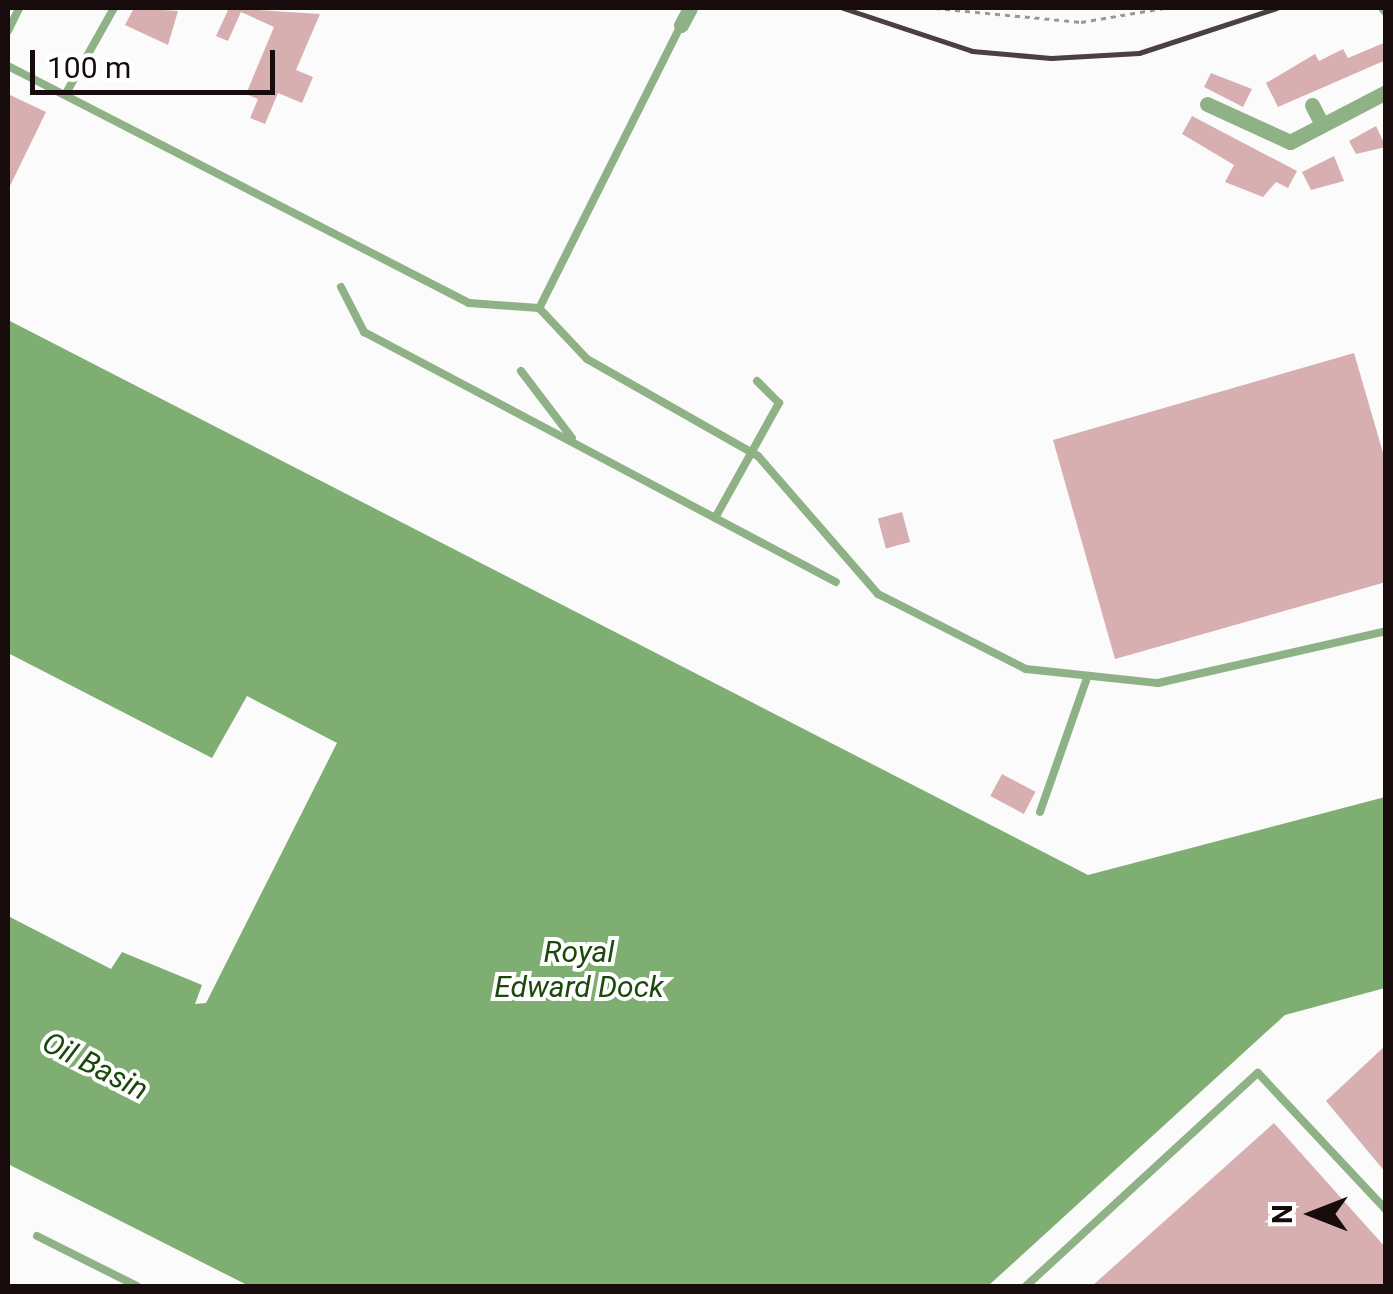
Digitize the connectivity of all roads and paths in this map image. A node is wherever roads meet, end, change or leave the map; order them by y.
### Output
1 (19, 8) edge
2 (114, 8) edge
3 (690, 8) edge
4 (935, 8) edge
5 (1164, 8) edge
6 (681, 25) joint
7 (8, 31) edge
8 (8, 66) edge
9 (1386, 92) edge
10 (66, 96) junction
11 (1207, 104) dead end
12 (1312, 106) dead end
13 (1322, 125) junction
14 (341, 287) dead end
15 (539, 308) junction
16 (521, 372) dead end
17 (757, 381) dead end
18 (578, 445) junction
19 (751, 452) junction
20 (715, 518) junction
21 (836, 582) dead end
22 (1386, 630) edge
23 (1087, 678) junction
24 (1040, 812) dead end
25 (1386, 1210) edge
26 (37, 1236) dead end
27 (137, 1286) edge
28 (1026, 1286) edge

1 - 7 lane
2 - 10 lane
3 - 6 street
4 - 5 path
6 - 15 lane
8 - 10 lane
9 - 13 street
10 - 15 lane
11 - 13 street
12 - 13 street
14 - 18 lane
15 - 19 lane
16 - 18 lane
17 - 19 lane
18 - 20 lane
19 - 20 lane
19 - 23 lane
20 - 21 lane
22 - 23 lane
23 - 24 lane
25 - 28 lane
26 - 27 lane

